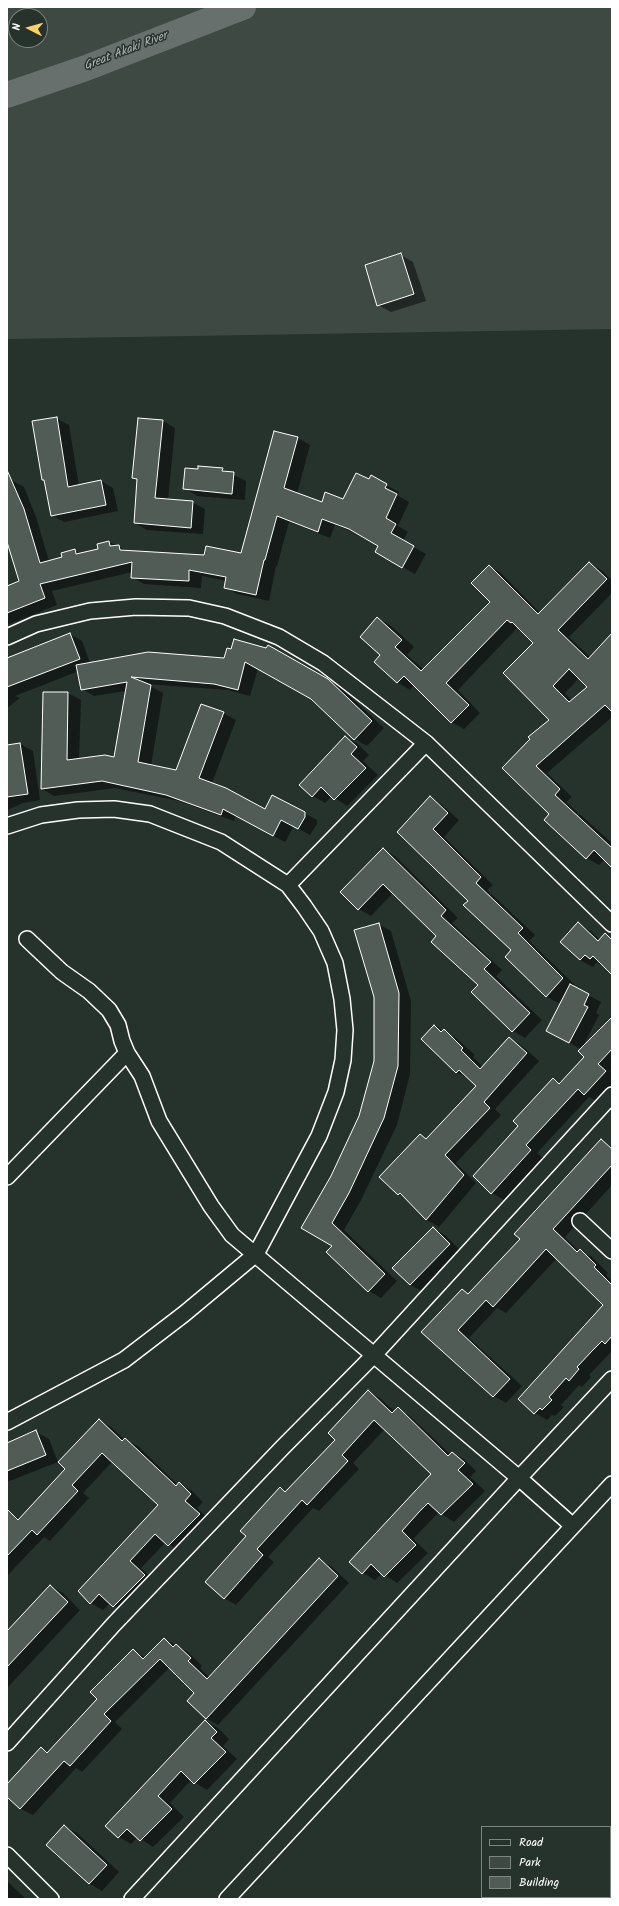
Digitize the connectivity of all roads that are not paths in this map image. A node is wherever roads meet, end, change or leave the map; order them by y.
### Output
1 (7, 637) edge
2 (426, 743) junction
3 (7, 826) edge
4 (288, 885) junction
5 (612, 924) edge
6 (27, 939) dead end
7 (127, 1053) junction
8 (612, 1095) edge
9 (7, 1177) edge
10 (580, 1221) dead end
11 (612, 1250) edge
12 (256, 1254) junction
13 (374, 1355) junction
14 (612, 1379) edge
15 (8, 1420) edge
16 (519, 1478) junction
17 (612, 1484) edge
18 (573, 1526) junction
19 (7, 1743) edge
20 (7, 1856) edge
21 (51, 1899) edge
22 (132, 1899) edge
23 (227, 1899) edge

1 - 2 street
2 - 4 street
2 - 5 street
3 - 4 street
4 - 12 street
6 - 7 street
7 - 9 street
7 - 12 street
8 - 13 street
10 - 11 street
12 - 13 street
12 - 15 street
13 - 16 street
13 - 19 street
14 - 16 street
16 - 18 street
16 - 22 street
17 - 18 street
18 - 23 street
20 - 21 street

